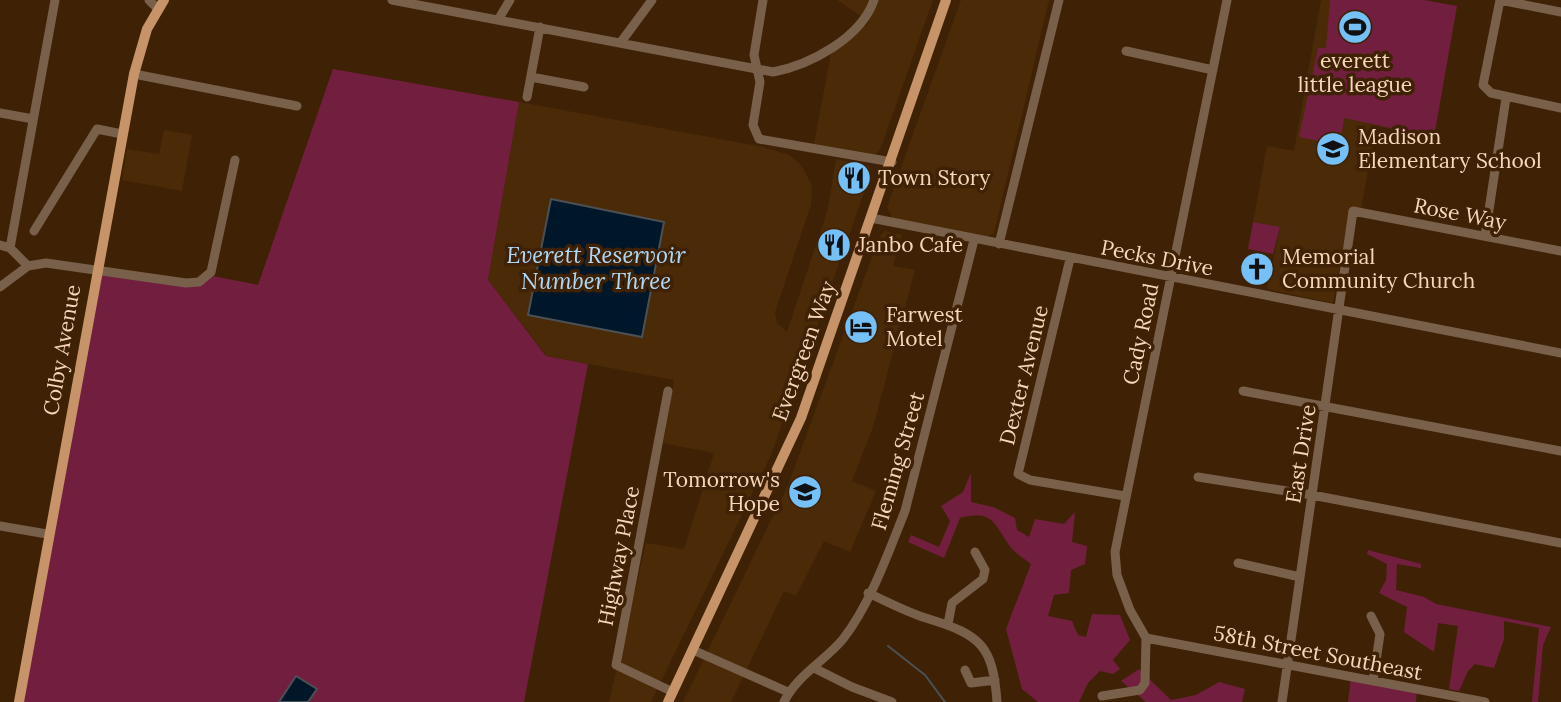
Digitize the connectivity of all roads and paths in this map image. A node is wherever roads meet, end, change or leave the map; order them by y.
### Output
1 (55, 0) edge
2 (149, 0) edge
3 (392, 0) edge
4 (510, 0) edge
5 (652, 0) edge
6 (763, 0) edge
7 (874, 0) edge
8 (946, 0) edge
9 (1059, 0) edge
10 (1227, 0) edge
11 (1500, 0) edge
12 (161, 4) edge
13 (1561, 12) edge
14 (498, 20) junction
15 (540, 27) junction
16 (621, 42) junction
17 (1126, 51) dead end
18 (758, 68) junction
19 (1213, 70) junction
20 (134, 74) junction
21 (531, 77) junction
22 (584, 87) dead end
23 (527, 97) dead end
24 (1506, 98) junction
25 (297, 106) dead end
26 (1561, 108) edge
27 (0, 113) edge
28 (33, 119) junction
29 (122, 134) junction
30 (235, 160) dead end
31 (892, 162) junction
32 (1353, 211) joint
33 (871, 218) junction
34 (34, 231) dead end
35 (1485, 236) junction
36 (974, 240) junction
37 (999, 244) junction
38 (5, 247) edge
39 (1561, 251) edge
40 (1070, 259) junction
41 (29, 266) junction
42 (96, 270) junction
43 (1171, 279) junction
44 (0, 287) edge
45 (1339, 310) junction
46 (1561, 353) edge
47 (668, 391) dead end
48 (1243, 391) dead end
49 (1326, 407) junction
50 (1561, 451) edge
51 (1198, 477) dead end
52 (1312, 495) junction
53 (1125, 496) junction
54 (0, 526) edge
55 (47, 534) junction
56 (1561, 542) edge
57 (975, 552) dead end
58 (1238, 564) dead end
59 (1300, 577) junction
60 (868, 593) junction
61 (1371, 616) dead end
62 (947, 624) junction
63 (1146, 638) junction
64 (692, 650) junction
65 (1287, 666) junction
66 (814, 668) junction
67 (965, 670) dead end
68 (995, 680) junction
69 (1373, 681) junction
70 (789, 692) junction
71 (1102, 696) dead end
72 (671, 697) edge
73 (19, 702) edge
74 (784, 702) edge
75 (892, 702) edge
76 (997, 702) edge
77 (1282, 702) edge
78 (1485, 702) edge

1 - 28 street
2 - 12 street
3 - 14 street
4 - 14 street
5 - 16 street
6 - 18 street
7 - 18 street
8 - 31 main road, Evergreen Way
9 - 37 street
10 - 19 street, Cady Road
11 - 13 street
11 - 24 street
12 - 20 main road, Colby Avenue
14 - 15 street
15 - 16 street
15 - 21 street
16 - 18 street
17 - 19 street
18 - 31 street
19 - 43 street, Cady Road
20 - 25 street
20 - 29 main road, Colby Avenue
21 - 22 street
21 - 23 street
24 - 26 street
24 - 35 street
27 - 28 street
28 - 38 street
29 - 34 street
29 - 42 main road, Colby Avenue
30 - 42 street
31 - 33 main road, Evergreen Way
32 - 35 street, Rose Way
32 - 45 street, East Drive
33 - 36 street, Pecks Drive
33 - 64 main road, Evergreen Way
35 - 39 street, Rose Way
36 - 37 street, Pecks Drive
36 - 60 street, Fleming Street
37 - 40 street, Pecks Drive
38 - 41 street
40 - 43 street, Pecks Drive
40 - 53 street, Dexter Avenue
41 - 42 street
41 - 44 street
42 - 55 main road, Colby Avenue
43 - 45 street, Pecks Drive
43 - 53 street, Cady Road
45 - 46 street, Pecks Drive
45 - 49 street, East Drive
47 - 72 street, Highway Place
48 - 49 street
49 - 50 street
49 - 52 street, East Drive
51 - 52 street
52 - 56 street
52 - 59 street, East Drive
53 - 63 street, Cady Road
54 - 55 street
55 - 73 main road, Colby Avenue
57 - 62 street
58 - 59 street
59 - 65 street, East Drive
60 - 62 street
60 - 66 street, Fleming Street
61 - 69 street
62 - 68 street
63 - 65 street, 58th Street Southeast
63 - 71 street
64 - 70 street
64 - 72 main road, Evergreen Way
65 - 69 street, 58th Street Southeast
65 - 77 street, East Drive
66 - 70 street, Fleming Street
66 - 75 street
67 - 68 street
68 - 76 street
69 - 78 street, 58th Street Southeast
70 - 74 street, Fleming Street

